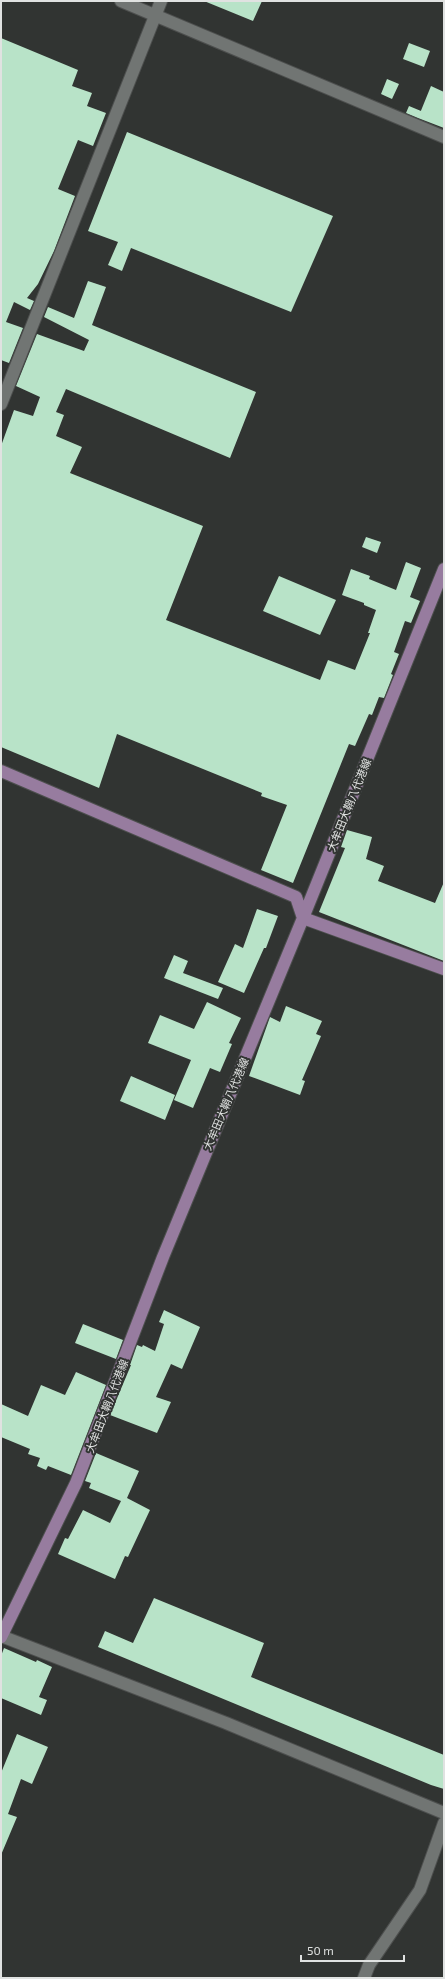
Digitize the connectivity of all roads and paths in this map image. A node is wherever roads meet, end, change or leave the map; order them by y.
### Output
1 (121, 1) edge
2 (161, 1) edge
3 (155, 16) junction
4 (444, 137) edge
5 (1, 404) edge
6 (444, 569) edge
7 (1, 771) edge
8 (303, 918) junction
9 (444, 969) edge
10 (1, 1636) edge
11 (444, 1813) edge
12 (444, 1823) edge
13 (364, 1978) edge

1 - 3 street
2 - 3 street
3 - 4 street
3 - 5 street
6 - 8 main road, 大牟田大鞘八代港線
7 - 8 main road
8 - 9 main road
8 - 10 main road, 大牟田大鞘八代港線
10 - 11 street
12 - 13 street

